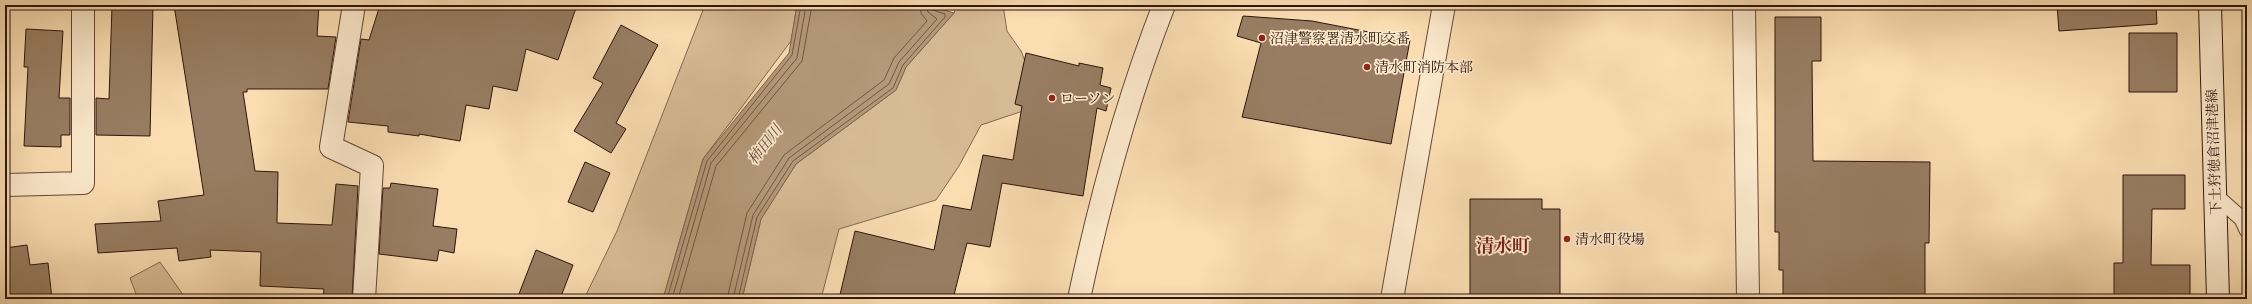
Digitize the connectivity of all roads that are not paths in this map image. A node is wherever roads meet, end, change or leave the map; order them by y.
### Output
1 (83, 5) edge
2 (354, 5) edge
3 (1164, 5) edge
4 (1444, 5) edge
5 (1744, 5) edge
6 (2210, 5) edge
7 (5, 185) edge
8 (2216, 196) junction
9 (2247, 230) edge
10 (364, 299) edge
11 (1079, 299) edge
12 (1392, 299) edge
13 (1748, 299) edge
14 (2218, 299) edge

1 - 7 street
2 - 10 street
3 - 11 street
4 - 12 street
5 - 13 street
6 - 8 street, 下土狩徳倉沼津港線
8 - 9 lane
8 - 14 street, 下土狩徳倉沼津港線

